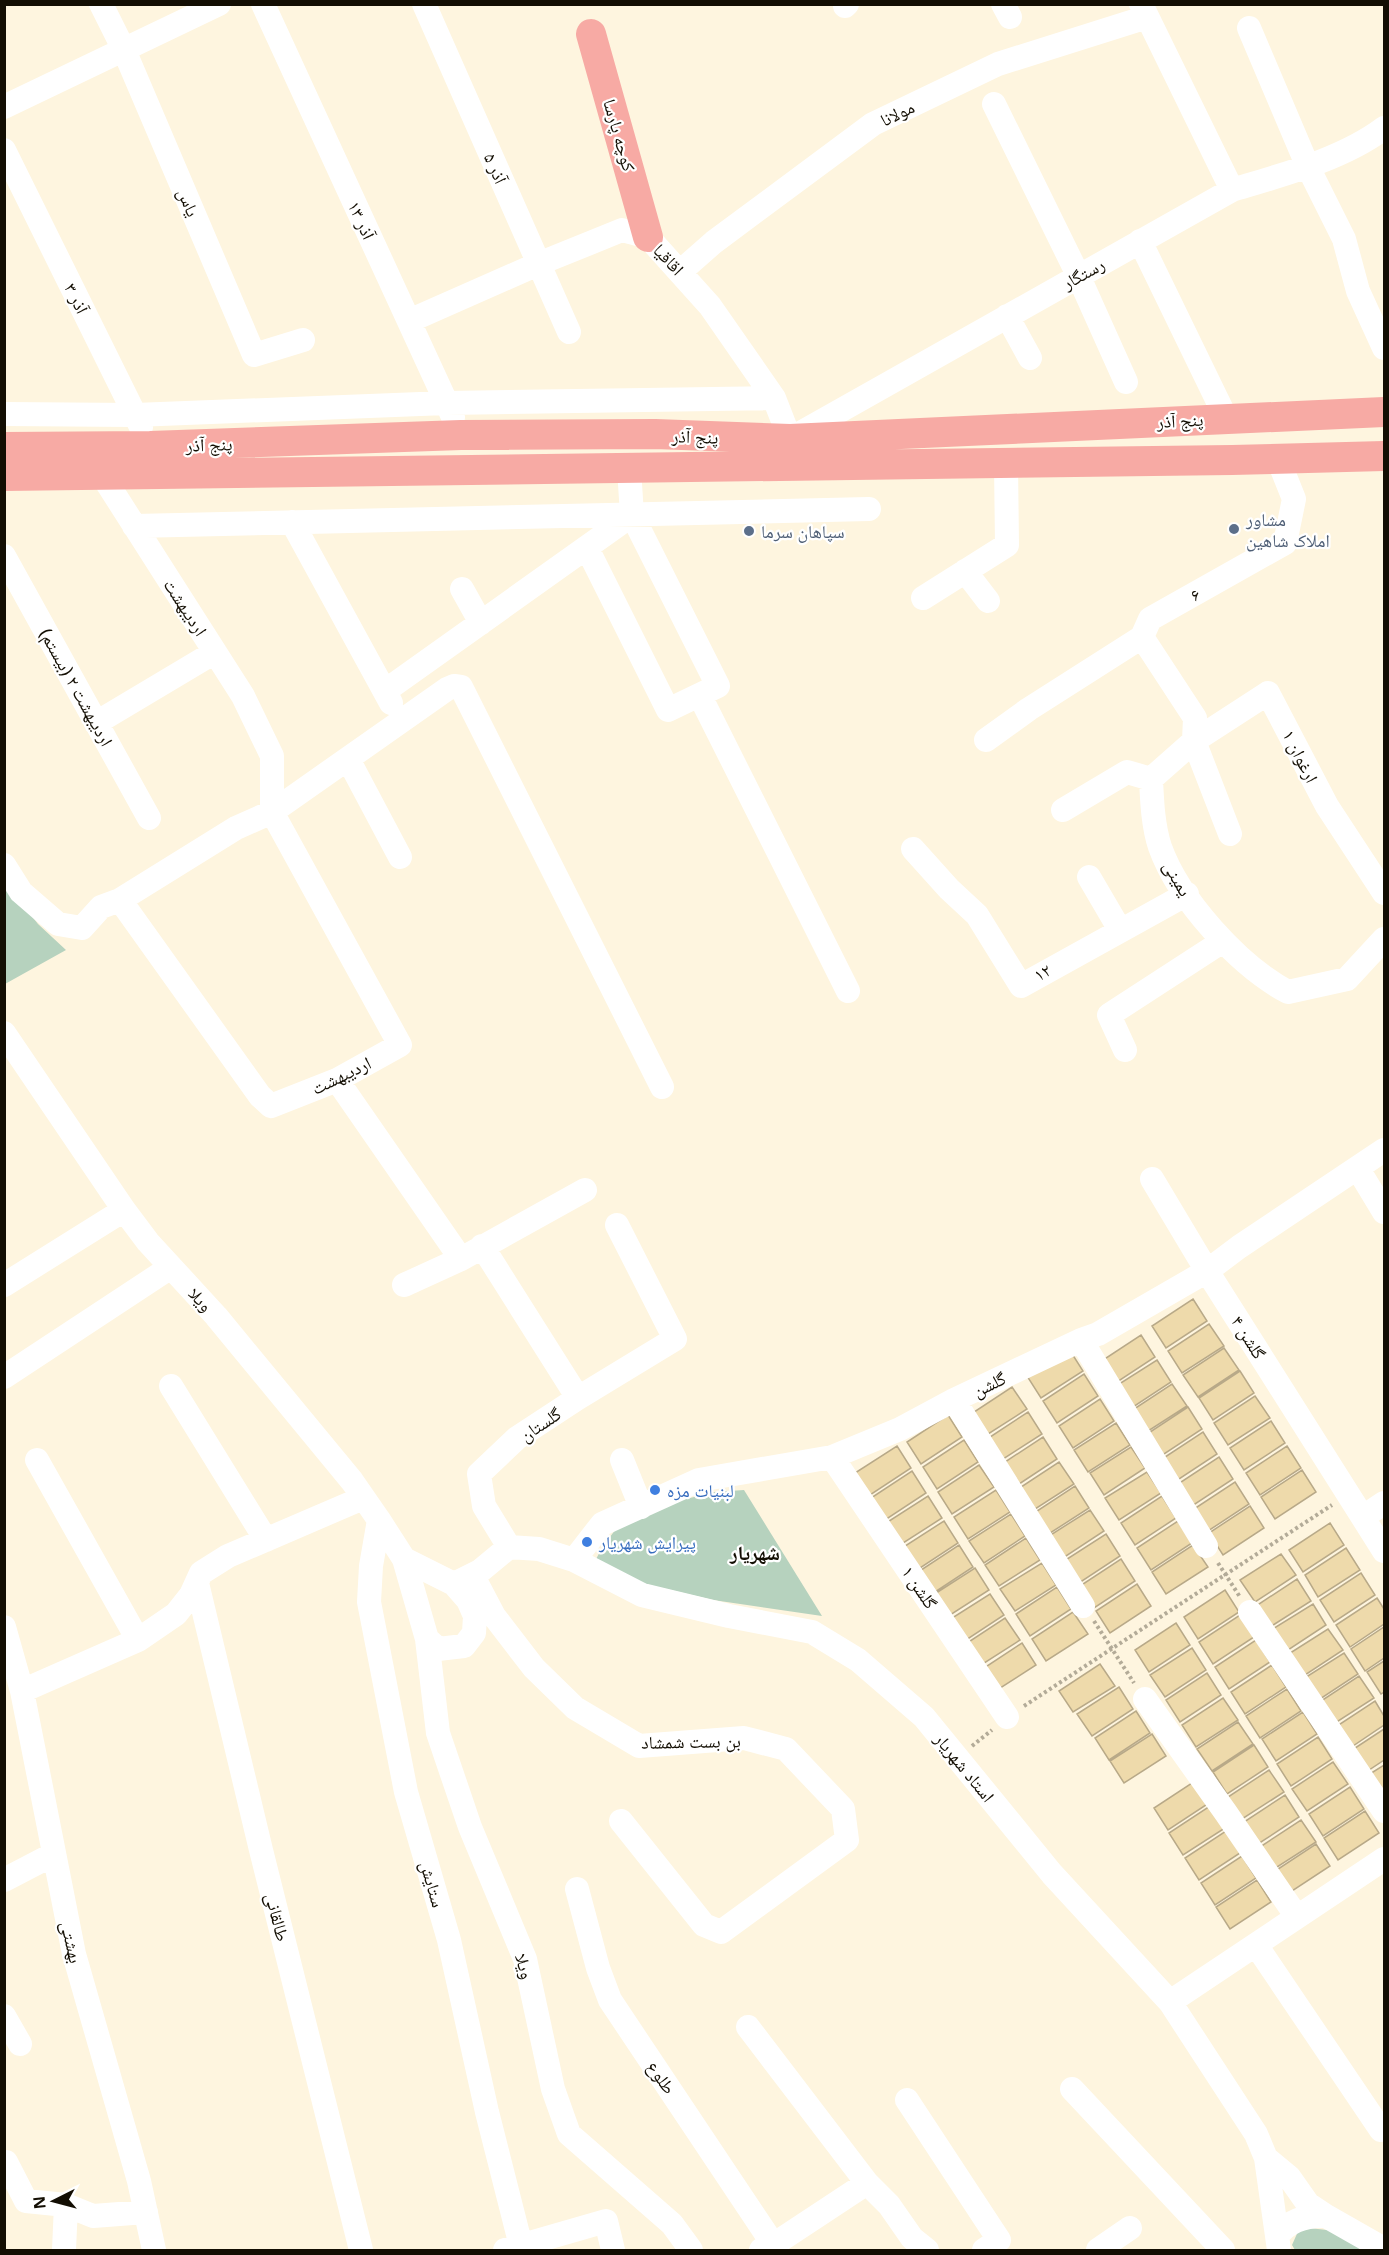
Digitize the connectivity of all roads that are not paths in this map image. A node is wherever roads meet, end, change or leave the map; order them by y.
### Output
1 (101, 4) edge
2 (219, 4) edge
3 (263, 4) edge
4 (424, 4) edge
5 (1144, 11) edge
6 (1249, 28) dead end
7 (591, 34) dead end
8 (124, 50) junction
9 (994, 104) dead end
10 (4, 107) edge
11 (1384, 128) edge
12 (4, 150) edge
13 (1308, 167) junction
14 (1232, 189) junction
15 (648, 237) junction
16 (1140, 241) junction
17 (538, 264) junction
18 (681, 271) junction
19 (1078, 275) junction
20 (1007, 316) junction
21 (409, 321) junction
22 (569, 332) dead end
23 (303, 340) dead end
24 (1384, 348) edge
25 (1030, 358) dead end
26 (1126, 382) dead end
27 (774, 398) junction
28 (446, 404) junction
29 (1384, 412) edge
30 (4, 414) edge
31 (135, 415) junction
32 (1226, 418) junction
33 (655, 434) junction
34 (461, 435) junction
35 (587, 435) junction
36 (790, 439) junction
37 (150, 446) junction
38 (4, 447) edge
39 (1384, 456) edge
40 (1278, 459) junction
41 (1006, 463) junction
42 (642, 468) junction
43 (586, 469) junction
44 (102, 475) junction
45 (4, 476) edge
46 (870, 509) dead end
47 (632, 514) junction
48 (292, 522) junction
49 (134, 526) junction
50 (587, 548) junction
51 (4, 556) edge
52 (965, 571) junction
53 (462, 589) dead end
54 (923, 598) dead end
55 (988, 601) dead end
56 (481, 623) junction
57 (1142, 638) junction
58 (215, 652) junction
59 (699, 696) junction
60 (96, 723) junction
61 (986, 740) dead end
62 (1194, 741) junction
63 (348, 759) junction
64 (1151, 779) junction
65 (1064, 810) dead end
66 (272, 812) junction
67 (148, 818) dead end
68 (1230, 834) dead end
69 (913, 849) dead end
70 (400, 857) dead end
71 (4, 865) edge
72 (1089, 877) dead end
73 (1384, 893) edge
74 (1187, 894) junction
75 (120, 900) junction
76 (1120, 930) junction
77 (1384, 939) edge
78 (1223, 941) junction
79 (848, 991) dead end
80 (4, 1033) edge
81 (1125, 1050) dead end
82 (337, 1080) junction
83 (662, 1087) dead end
84 (1384, 1150) edge
85 (1358, 1169) junction
86 (1152, 1179) dead end
87 (585, 1190) dead end
88 (124, 1210) junction
89 (1384, 1212) edge
90 (617, 1226) dead end
91 (482, 1246) junction
92 (461, 1259) junction
93 (171, 1267) junction
94 (1207, 1271) junction
95 (4, 1285) edge
96 (404, 1285) dead end
97 (1080, 1340) junction
98 (4, 1377) edge
99 (171, 1386) dead end
100 (578, 1398) junction
101 (954, 1400) junction
102 (832, 1457) junction
103 (37, 1460) dead end
104 (622, 1460) dead end
105 (363, 1498) junction
106 (1384, 1503) edge
107 (641, 1507) junction
108 (1363, 1518) junction
109 (379, 1520) junction
110 (266, 1540) junction
111 (1206, 1546) road end
112 (509, 1547) junction
113 (1384, 1551) edge
114 (404, 1559) junction
115 (574, 1560) junction
116 (463, 1580) junction
117 (197, 1583) junction
118 (1083, 1606) road end
119 (1250, 1612) road end
120 (5, 1628) edge
121 (427, 1639) junction
122 (138, 1640) junction
123 (22, 1691) junction
124 (1145, 1699) road end
125 (1007, 1717) road end
126 (1384, 1811) edge
127 (621, 1821) dead end
128 (54, 1854) junction
129 (1384, 1859) edge
130 (4, 1880) edge
131 (577, 1889) dead end
132 (1297, 1917) junction
133 (1256, 1945) junction
134 (1170, 2002) junction
135 (4, 2016) edge
136 (748, 2027) dead end
137 (20, 2044) dead end
138 (1072, 2089) dead end
139 (907, 2100) dead end
140 (1381, 2130) dead end
141 (1266, 2158) junction
142 (6, 2162) edge
143 (867, 2183) junction
144 (66, 2205) junction
145 (146, 2212) junction
146 (1326, 2216) junction
147 (1130, 2228) dead end
148 (1278, 2243) edge
149 (521, 2248) edge
150 (771, 2249) edge
151 (1384, 2249) edge
152 (64, 2250) edge
153 (154, 2250) edge
154 (361, 2250) edge
155 (613, 2250) edge
156 (690, 2250) edge
157 (927, 2250) edge
158 (984, 2250) edge
159 (1098, 2250) edge
160 (1223, 2250) edge

1 - 8 street, یاس
2 - 8 street
3 - 21 street, ۱۳ آذر
4 - 17 street, آذر ۵
5 - 14 street
5 - 18 street, مولانا
6 - 13 street
7 - 15 main road, کوچه پارسا
8 - 10 street
8 - 23 street, یاس
9 - 19 street
11 - 13 street, رستگار
12 - 31 street, آذر ۳
13 - 14 street, رستگار
13 - 24 street
14 - 16 street, رستگار
15 - 17 street, اقاقیا
15 - 18 street, اقاقیا
16 - 19 street, رستگار
16 - 32 street
17 - 21 street, اقاقیا
17 - 22 street, آذر ۵
18 - 27 street, اقاقیا
19 - 20 street, رستگار
19 - 26 street
20 - 25 street
20 - 36 street, رستگار
21 - 28 street, ۱۳ آذر
27 - 28 street
27 - 36 street, اقاقیا
28 - 31 street
28 - 34 street, ۱۳ آذر
29 - 32 main road, پنج آذر
30 - 31 street
31 - 37 street, آذر ۳
32 - 36 main road, پنج آذر
33 - 35 main road, پنج آذر
33 - 36 main road, پنج آذر
33 - 42 main road
34 - 35 main road, پنج آذر
34 - 37 main road, پنج آذر
35 - 43 main road
37 - 38 main road, پنج آذر
39 - 40 main road, پنج آذر
40 - 41 main road, پنج آذر
40 - 57 street, ۶
41 - 42 main road, پنج آذر
41 - 52 street
42 - 43 main road, پنج آذر
42 - 47 street
43 - 44 main road, پنج آذر
44 - 45 main road, پنج آذر
44 - 49 street, اردیبهشت
46 - 47 street
47 - 48 street
47 - 50 street
47 - 59 street
48 - 49 street
48 - 56 street
49 - 58 street, اردیبهشت
50 - 56 street
50 - 59 street
51 - 60 street, اردیبهشت ۲ (بیستم)
52 - 54 street
52 - 55 street
53 - 56 street
57 - 61 street
57 - 62 street
58 - 60 street
58 - 66 street, اردیبهشت
59 - 79 street
60 - 67 street, اردیبهشت ۲ (بیستم)
62 - 64 street
62 - 68 street
62 - 73 street, ارغوان ۱
63 - 66 street
63 - 70 street
63 - 83 street
64 - 65 street
64 - 74 street, یمینی
66 - 75 street
66 - 82 street, اردیبهشت
69 - 76 street, ۱۲
71 - 75 street
72 - 76 street
74 - 76 street, ۱۲
74 - 78 street, یمینی
75 - 82 street, اردیبهشت
77 - 78 street, یمینی
78 - 81 street
80 - 88 street, ویلا
82 - 92 street
84 - 85 street, گلشن
85 - 89 street
85 - 94 street, گلشن
86 - 94 street, گلشن ۴
87 - 91 street
88 - 93 street, ویلا
88 - 95 street
90 - 100 street, گلستان
91 - 92 street
91 - 100 street
92 - 96 street
93 - 98 street
93 - 105 street, ویلا
94 - 97 street, گلشن
94 - 108 street, گلشن ۴
97 - 101 street, گلشن
97 - 111 street
99 - 110 street
100 - 112 street, گلستان
101 - 102 street, گلشن
101 - 118 street
102 - 107 street, گلشن
102 - 125 street, گلشن ۱
103 - 122 street
104 - 107 street
105 - 109 street, ویلا
105 - 110 street
106 - 108 street
107 - 115 street, گلشن
108 - 113 street, گلشن ۴
109 - 114 street, ویلا
109 - 149 street, ستایش
110 - 117 street
112 - 115 street, استاد شهریار
112 - 116 street
114 - 116 street
114 - 121 street, ویلا
115 - 134 street, استاد شهریار
116 - 121 street
116 - 127 street, بن بست شمشاد
117 - 122 street
117 - 154 street, طالقانی
119 - 126 street
120 - 123 street, بهشتی
121 - 156 street, ویلا
122 - 123 street
123 - 128 street, بهشتی
124 - 132 street
128 - 130 street
128 - 145 street, بهشتی
129 - 132 street
131 - 150 street, طلوع
132 - 133 street
133 - 134 street
133 - 140 street
134 - 141 street, استاد شهریار
135 - 137 street
136 - 143 street
138 - 160 street
139 - 158 street
141 - 146 street
141 - 148 street, استاد شهریار
142 - 144 street
143 - 150 street
143 - 157 street
144 - 145 street
144 - 152 street
145 - 153 street, بهشتی
146 - 148 street
146 - 151 street
147 - 159 street
149 - 155 street, ستایش

